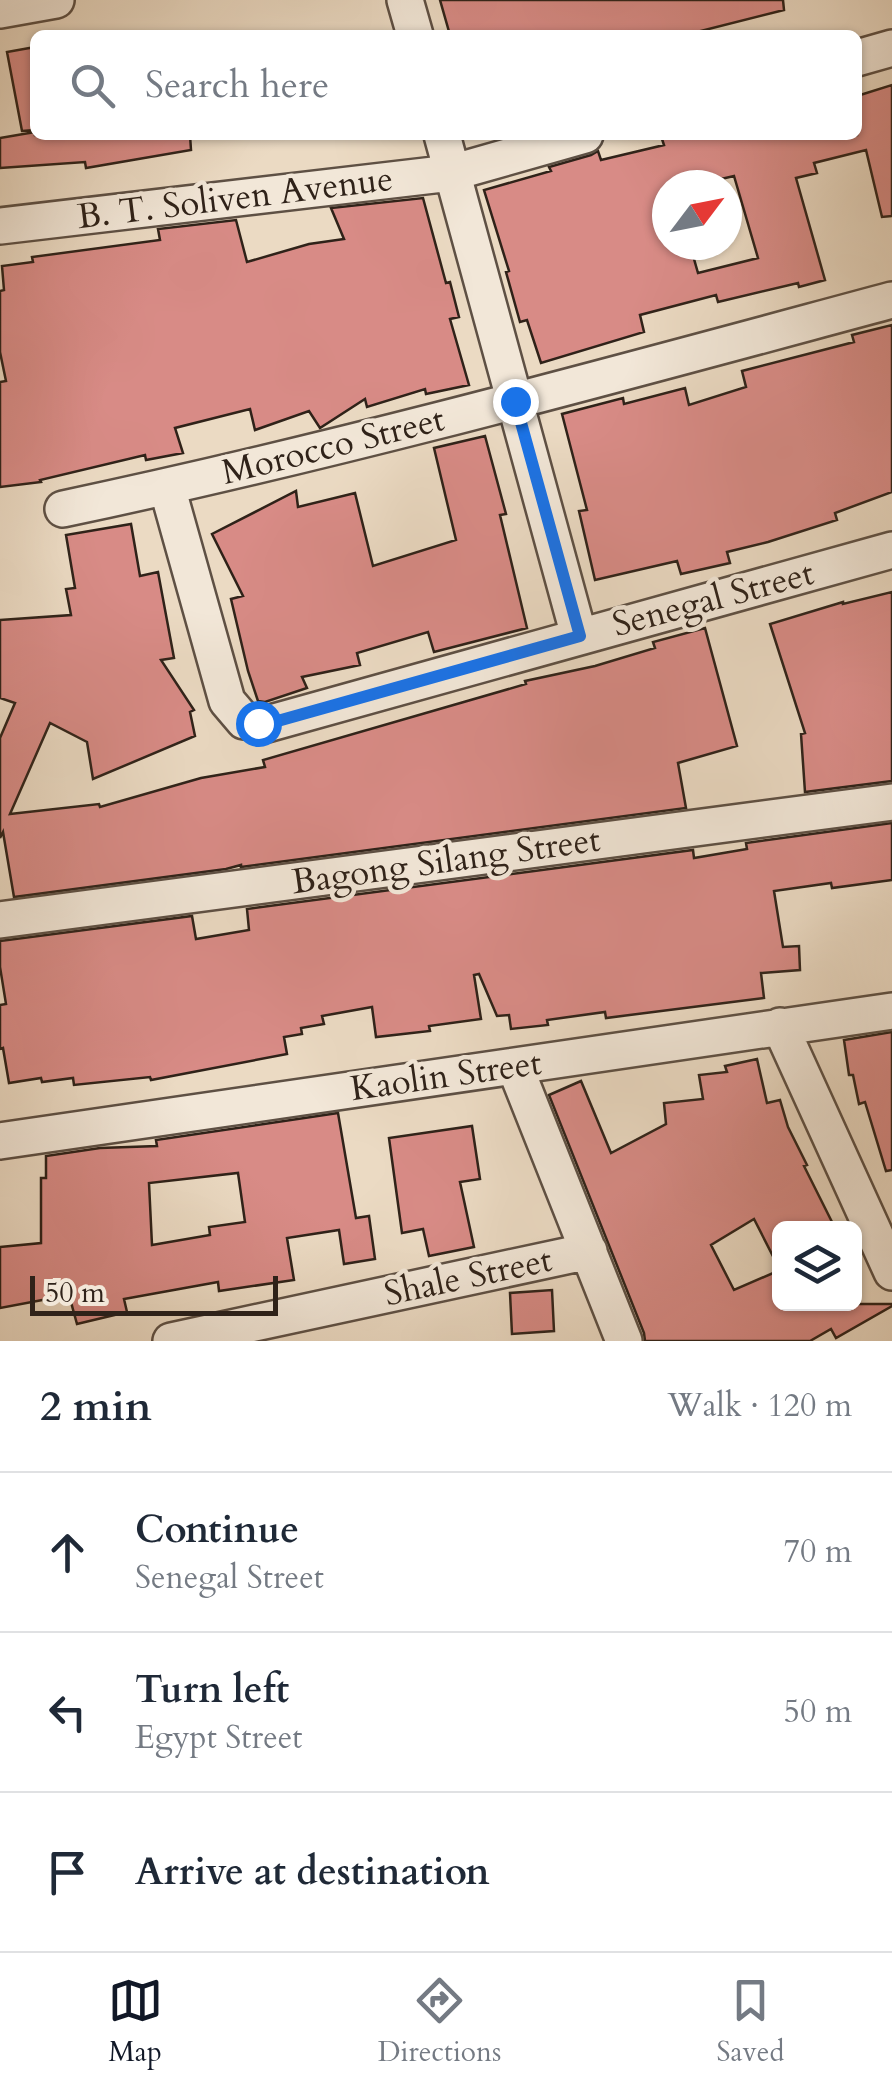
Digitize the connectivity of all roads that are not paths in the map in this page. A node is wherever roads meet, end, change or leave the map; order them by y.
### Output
1 (56, 0) edge
2 (405, 0) edge
3 (0, 10) edge
4 (413, 30) edge
5 (892, 48) edge
6 (862, 57) edge
7 (443, 140) edge
8 (568, 140) edge
9 (451, 173) junction
10 (0, 226) edge
11 (892, 300) edge
12 (515, 401) junction
13 (168, 486) junction
14 (62, 509) dead end
15 (892, 550) edge
16 (580, 636) junction
17 (892, 802) edge
18 (0, 920) edge
19 (892, 1010) edge
20 (780, 1026) junction
21 (515, 1067) junction
22 (0, 1140) edge
23 (588, 1251) junction
24 (890, 1261) edge
25 (170, 1341) edge
26 (624, 1341) edge

1 - 3 street
2 - 4 street
5 - 6 street
7 - 9 street
8 - 9 street, B. T. Soliven Avenue
9 - 10 street, B. T. Soliven Avenue
9 - 12 street
11 - 12 street, Morocco Street
12 - 13 street, Morocco Street
12 - 16 street
13 - 14 street, Morocco Street
13 - 16 street, Senegal Street
15 - 16 street, Senegal Street
17 - 18 street, Bagong Silang Street
19 - 20 street, Kaolin Street
20 - 21 street, Kaolin Street
20 - 24 street
21 - 22 street, Kaolin Street
21 - 23 street
23 - 25 street, Shale Street
23 - 26 street

